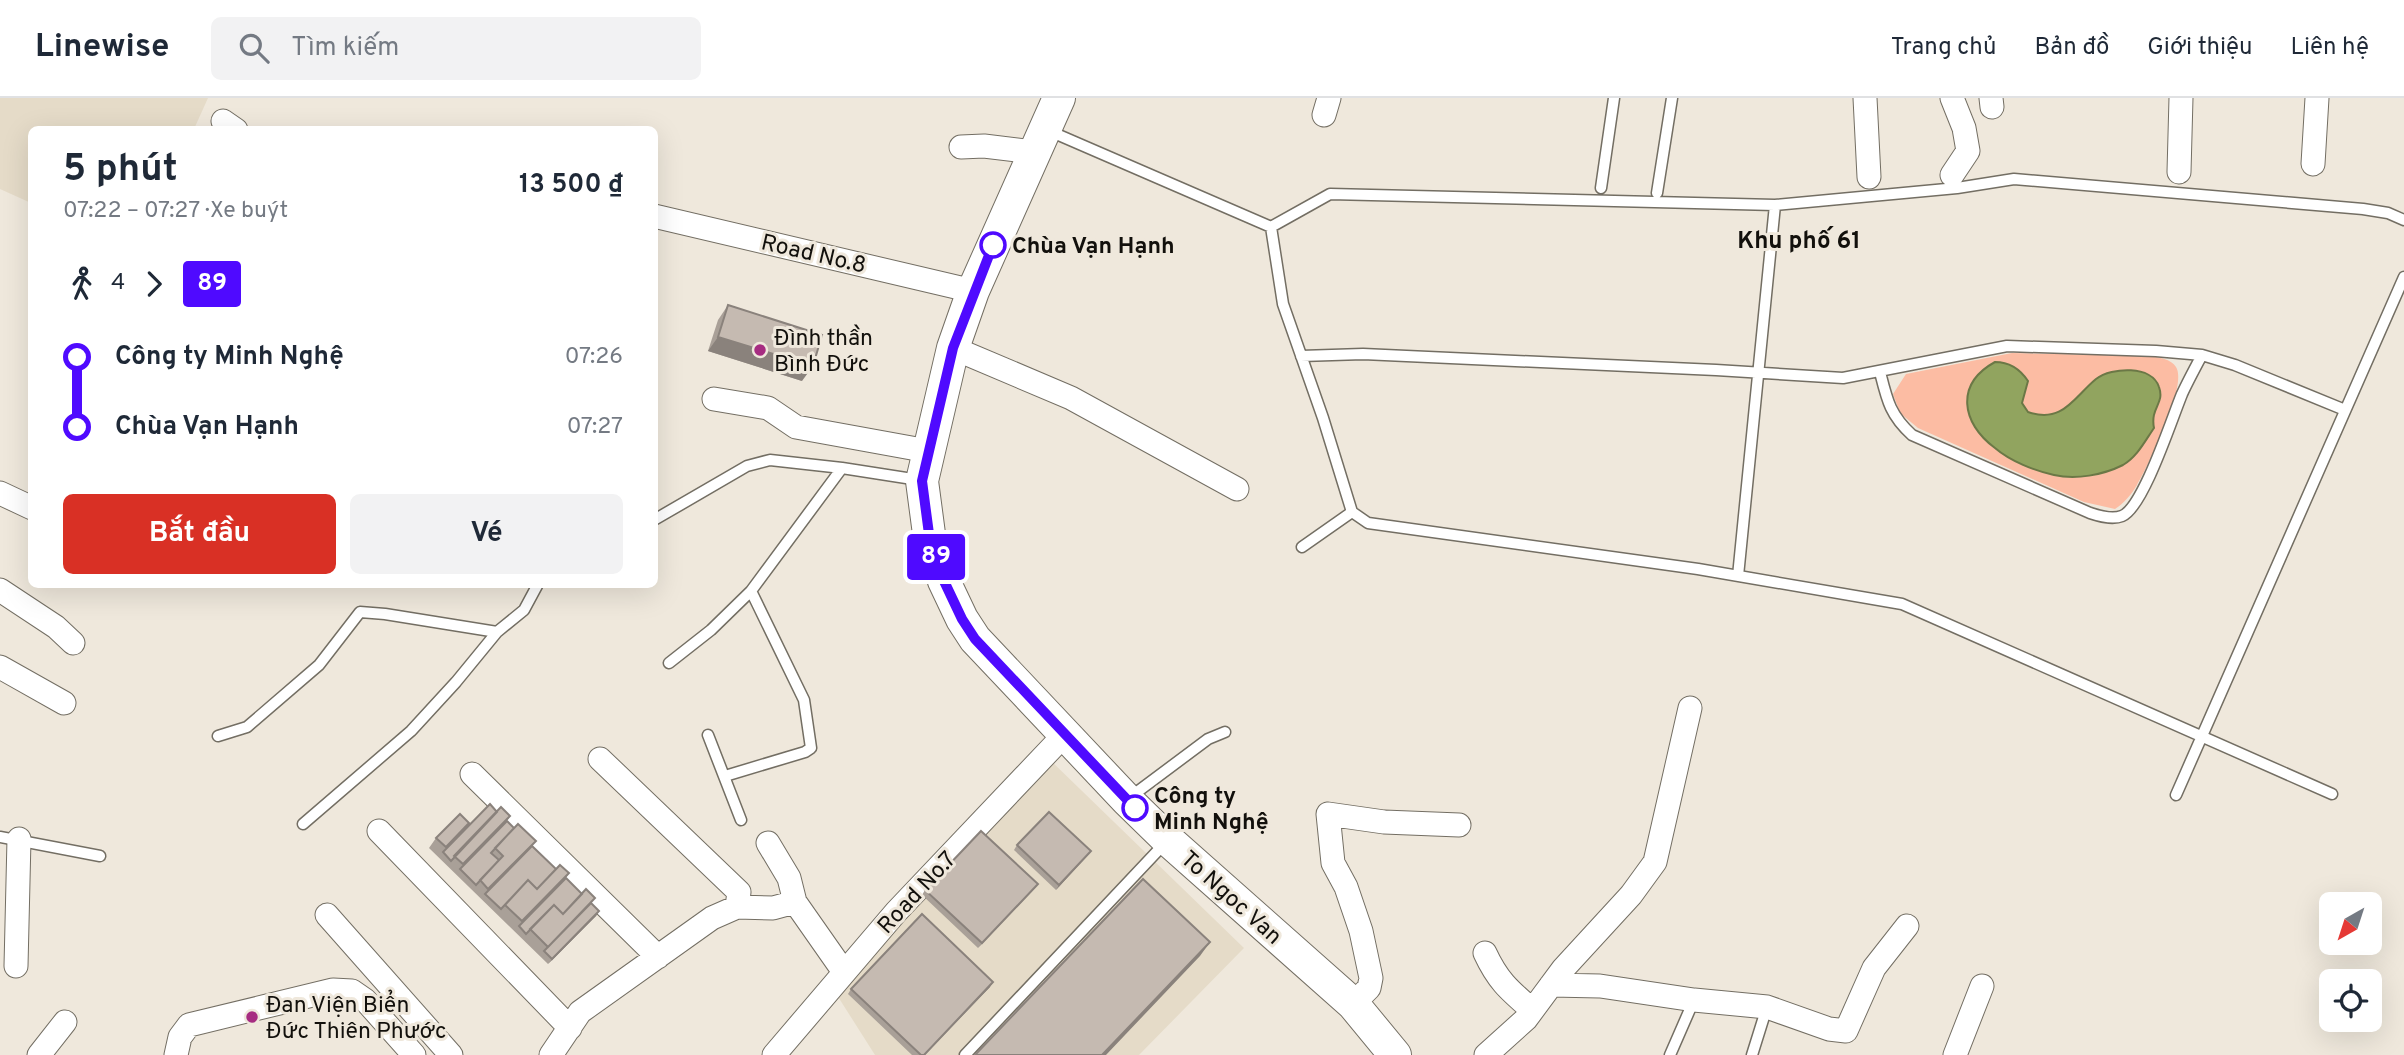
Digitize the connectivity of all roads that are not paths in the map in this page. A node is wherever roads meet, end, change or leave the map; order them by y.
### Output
1 (1059, 98) edge
2 (1614, 98) edge
3 (1672, 98) edge
4 (1866, 98) edge
5 (1952, 98) edge
6 (2181, 98) edge
7 (2317, 98) edge
8 (1039, 141) junction
9 (961, 147) dead end
10 (2313, 164) dead end
11 (2179, 172) dead end
12 (1952, 175) dead end
13 (1869, 177) dead end
14 (1601, 188) dead end
15 (1657, 193) dead end
16 (1775, 205) junction
17 (658, 217) edge
18 (2404, 220) edge
19 (1272, 227) junction
20 (2404, 277) edge
21 (973, 291) junction
22 (953, 348) junction
23 (2202, 355) junction
24 (1301, 356) junction
25 (1880, 372) junction
26 (1760, 374) junction
27 (714, 399) dead end
28 (2345, 410) junction
29 (925, 466) junction
30 (842, 468) junction
31 (1237, 489) dead end
32 (0, 493) edge
33 (28, 506) edge
34 (1352, 512) junction
35 (658, 518) edge
36 (1302, 547) dead end
37 (1738, 576) junction
38 (536, 588) edge
39 (0, 590) edge
40 (751, 592) junction
41 (496, 632) junction
42 (73, 643) dead end
43 (669, 663) dead end
44 (0, 667) edge
45 (64, 703) dead end
46 (1690, 708) dead end
47 (1225, 732) dead end
48 (1065, 734) junction
49 (218, 736) dead end
50 (708, 736) dead end
51 (2203, 736) junction
52 (600, 759) dead end
53 (472, 774) dead end
54 (725, 776) junction
55 (2332, 794) dead end
56 (2176, 795) dead end
57 (1127, 800) junction
58 (741, 820) dead end
59 (303, 824) dead end
60 (1459, 825) dead end
61 (379, 831) dead end
62 (10, 838) edge
63 (1168, 840) junction
64 (768, 843) dead end
65 (100, 856) dead end
66 (795, 902) junction
67 (737, 907) junction
68 (327, 915) dead end
69 (1907, 926) dead end
70 (1485, 953) dead end
71 (658, 957) junction
72 (16, 966) dead end
73 (844, 972) junction
74 (1551, 985) junction
75 (1982, 986) dead end
76 (1694, 1000) junction
77 (1353, 1004) junction
78 (1768, 1007) junction
79 (1532, 1010) junction
80 (65, 1022) dead end
81 (570, 1028) junction
82 (39, 1055) edge
83 (176, 1055) edge
84 (414, 1055) edge
85 (451, 1055) edge
86 (551, 1055) edge
87 (774, 1055) edge
88 (965, 1055) edge
89 (1395, 1055) edge
90 (1486, 1055) edge
91 (1670, 1055) edge
92 (1752, 1055) edge
93 (1955, 1055) edge

1 - 8 main road, To Ngoc Van
2 - 14 lane
3 - 15 lane
4 - 13 street
5 - 12 street
6 - 11 street
7 - 10 street
8 - 9 street
8 - 19 lane
8 - 21 main road, To Ngoc Van
16 - 18 lane
16 - 19 lane
16 - 26 lane
17 - 21 street, Road No.8
19 - 24 lane
20 - 28 lane
21 - 22 main road, To Ngoc Van
22 - 29 main road, To Ngoc Van
22 - 31 street
23 - 25 lane
23 - 25 lane
23 - 28 lane
24 - 26 lane
24 - 34 lane
25 - 26 lane
26 - 37 lane
27 - 29 street
28 - 51 lane
29 - 30 lane
29 - 48 main road, To Ngoc Van
30 - 35 lane
30 - 40 lane
32 - 33 street
34 - 36 lane
34 - 37 lane
37 - 51 lane
38 - 41 lane
39 - 42 street
40 - 43 lane
40 - 54 lane
41 - 49 lane
41 - 59 lane
44 - 45 street
46 - 74 street
47 - 57 lane
48 - 57 main road, To Ngoc Van
48 - 73 street, Road No.7
50 - 54 lane
51 - 55 lane
51 - 56 lane
52 - 67 street
53 - 71 street
54 - 58 lane
57 - 63 main road, To Ngoc Van
60 - 77 street
61 - 81 street
62 - 65 lane
62 - 72 street
63 - 77 main road, To Ngoc Van
63 - 88 lane
64 - 66 street
66 - 67 street
66 - 73 street
67 - 71 street
68 - 85 street
69 - 78 street
70 - 79 street
71 - 81 street
73 - 87 street, Road No.7
74 - 76 street
74 - 79 street
75 - 93 street
76 - 78 street
76 - 91 lane
77 - 89 main road, To Ngoc Van
78 - 92 lane
79 - 90 street
80 - 82 street
81 - 86 street
83 - 84 street

